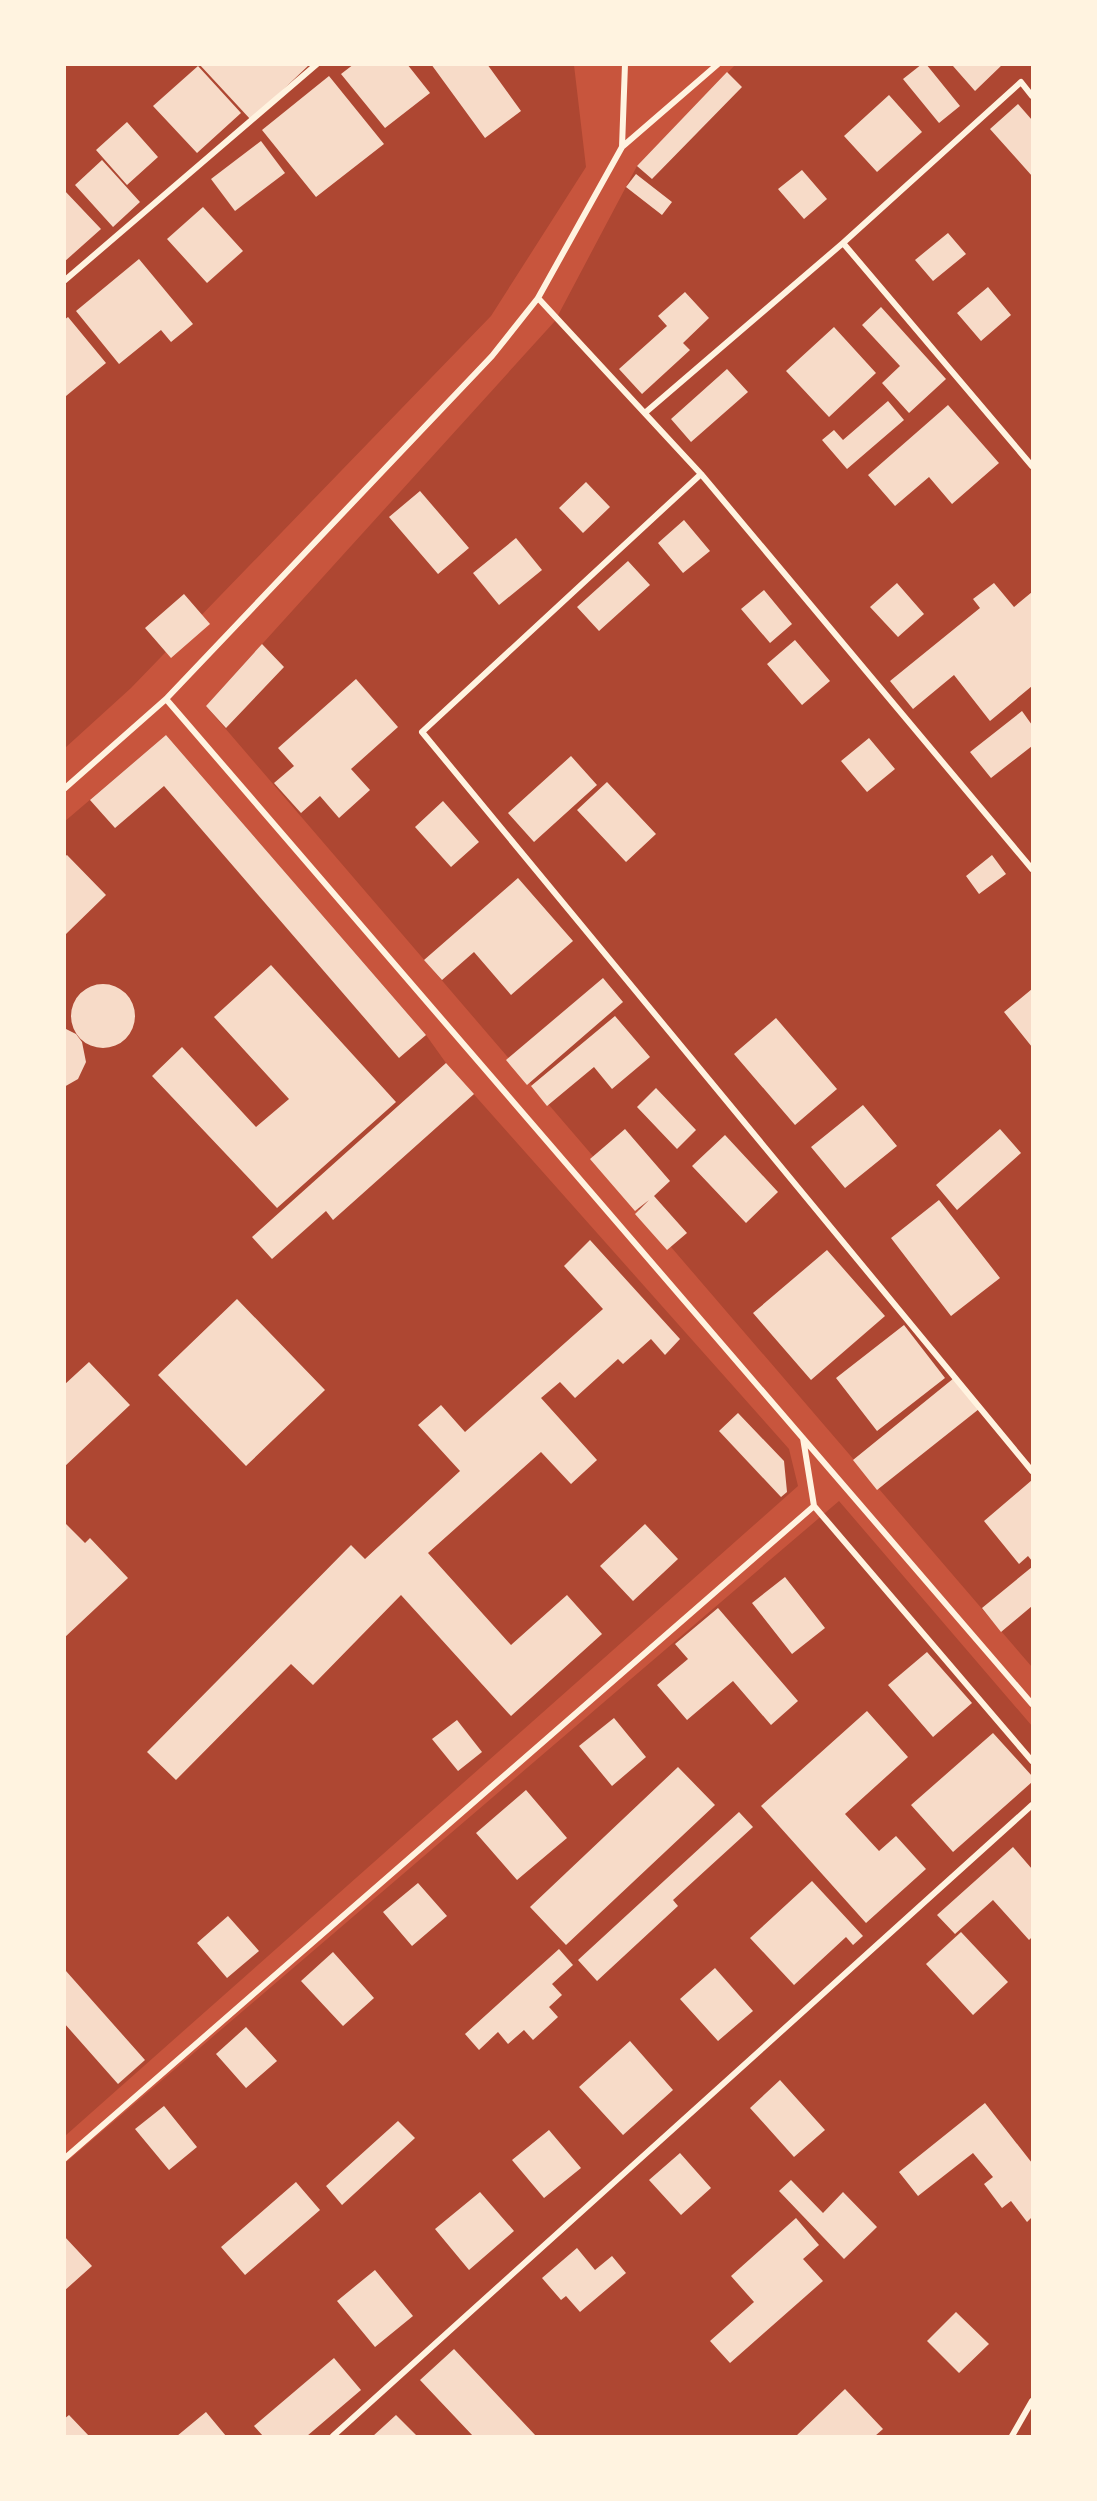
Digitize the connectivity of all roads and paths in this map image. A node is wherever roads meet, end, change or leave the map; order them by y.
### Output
1 (317, 64) edge
2 (625, 64) edge
3 (718, 64) edge
4 (1032, 96) edge
5 (622, 147) junction
6 (843, 243) junction
7 (64, 281) edge
8 (538, 298) junction
9 (646, 412) junction
10 (1032, 466) edge
11 (701, 474) junction
12 (166, 699) junction
13 (64, 789) edge
14 (1032, 869) edge
15 (803, 1438) junction
16 (1032, 1471) edge
17 (814, 1506) junction
18 (1032, 1704) edge
19 (1032, 1761) edge
20 (1032, 1805) edge
21 (64, 2159) edge
22 (1032, 2401) edge
23 (333, 2436) edge
24 (1012, 2436) edge

1 - 7 street
2 - 5 street
3 - 5 street
4 - 6 street
5 - 8 street
6 - 9 street
6 - 10 street
8 - 9 street
8 - 12 street
9 - 11 street
11 - 14 street
11 - 16 street
12 - 13 street
12 - 15 street
15 - 17 street
15 - 18 street
17 - 19 street
17 - 21 street
20 - 23 street
22 - 24 street

